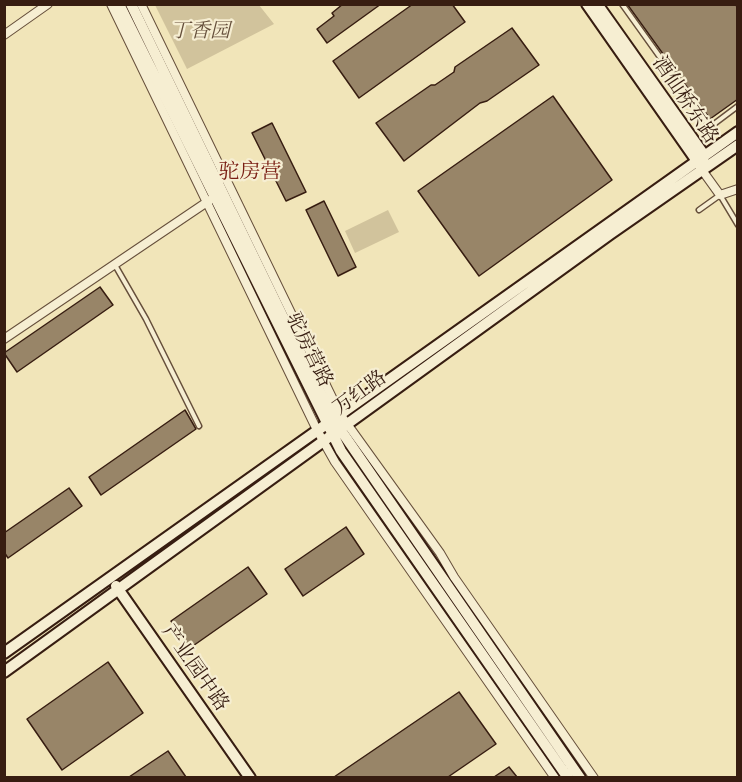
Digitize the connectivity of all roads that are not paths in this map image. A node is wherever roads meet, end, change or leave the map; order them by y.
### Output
1 (48, 4) edge
2 (111, 4) edge
3 (119, 4) edge
4 (131, 4) edge
5 (141, 4) edge
6 (587, 4) edge
7 (597, 4) edge
8 (622, 4) edge
9 (4, 35) edge
10 (738, 106) edge
11 (738, 132) edge
12 (738, 145) edge
13 (701, 162) junction
14 (738, 189) edge
15 (720, 195) junction
16 (211, 200) junction
17 (699, 210) dead end
18 (738, 225) edge
19 (115, 265) junction
20 (4, 339) edge
21 (330, 422) junction
22 (199, 426) dead end
23 (336, 433) junction
24 (111, 578) junction
25 (118, 590) junction
26 (4, 653) edge
27 (4, 672) edge
28 (250, 777) edge
29 (555, 777) edge
30 (568, 777) edge
31 (580, 777) edge
32 (594, 777) edge

1 - 9 street
2 - 16 street
3 - 16 street, 驼房营路
4 - 21 street, 驼房营路
5 - 21 street
6 - 13 street, 酒仙桥东路
7 - 13 street, 酒仙桥东路
8 - 10 lane
11 - 13 street, 万红路
12 - 13 street, 万红路
13 - 15 street
13 - 21 street, 万红路
13 - 23 street, 万红路
14 - 15 street
15 - 17 lane
15 - 18 lane
16 - 19 street
16 - 21 street, 驼房营路
19 - 20 street
19 - 22 lane
21 - 23 street, 驼房营路
21 - 23 street
21 - 24 street, 万红路
23 - 25 street, 万红路
23 - 29 street
23 - 30 street, 驼房营路
23 - 31 street, 驼房营路
23 - 32 street
24 - 25 street, 产业园中路
24 - 26 street, 万红路
25 - 27 street, 万红路
25 - 28 street, 产业园中路

